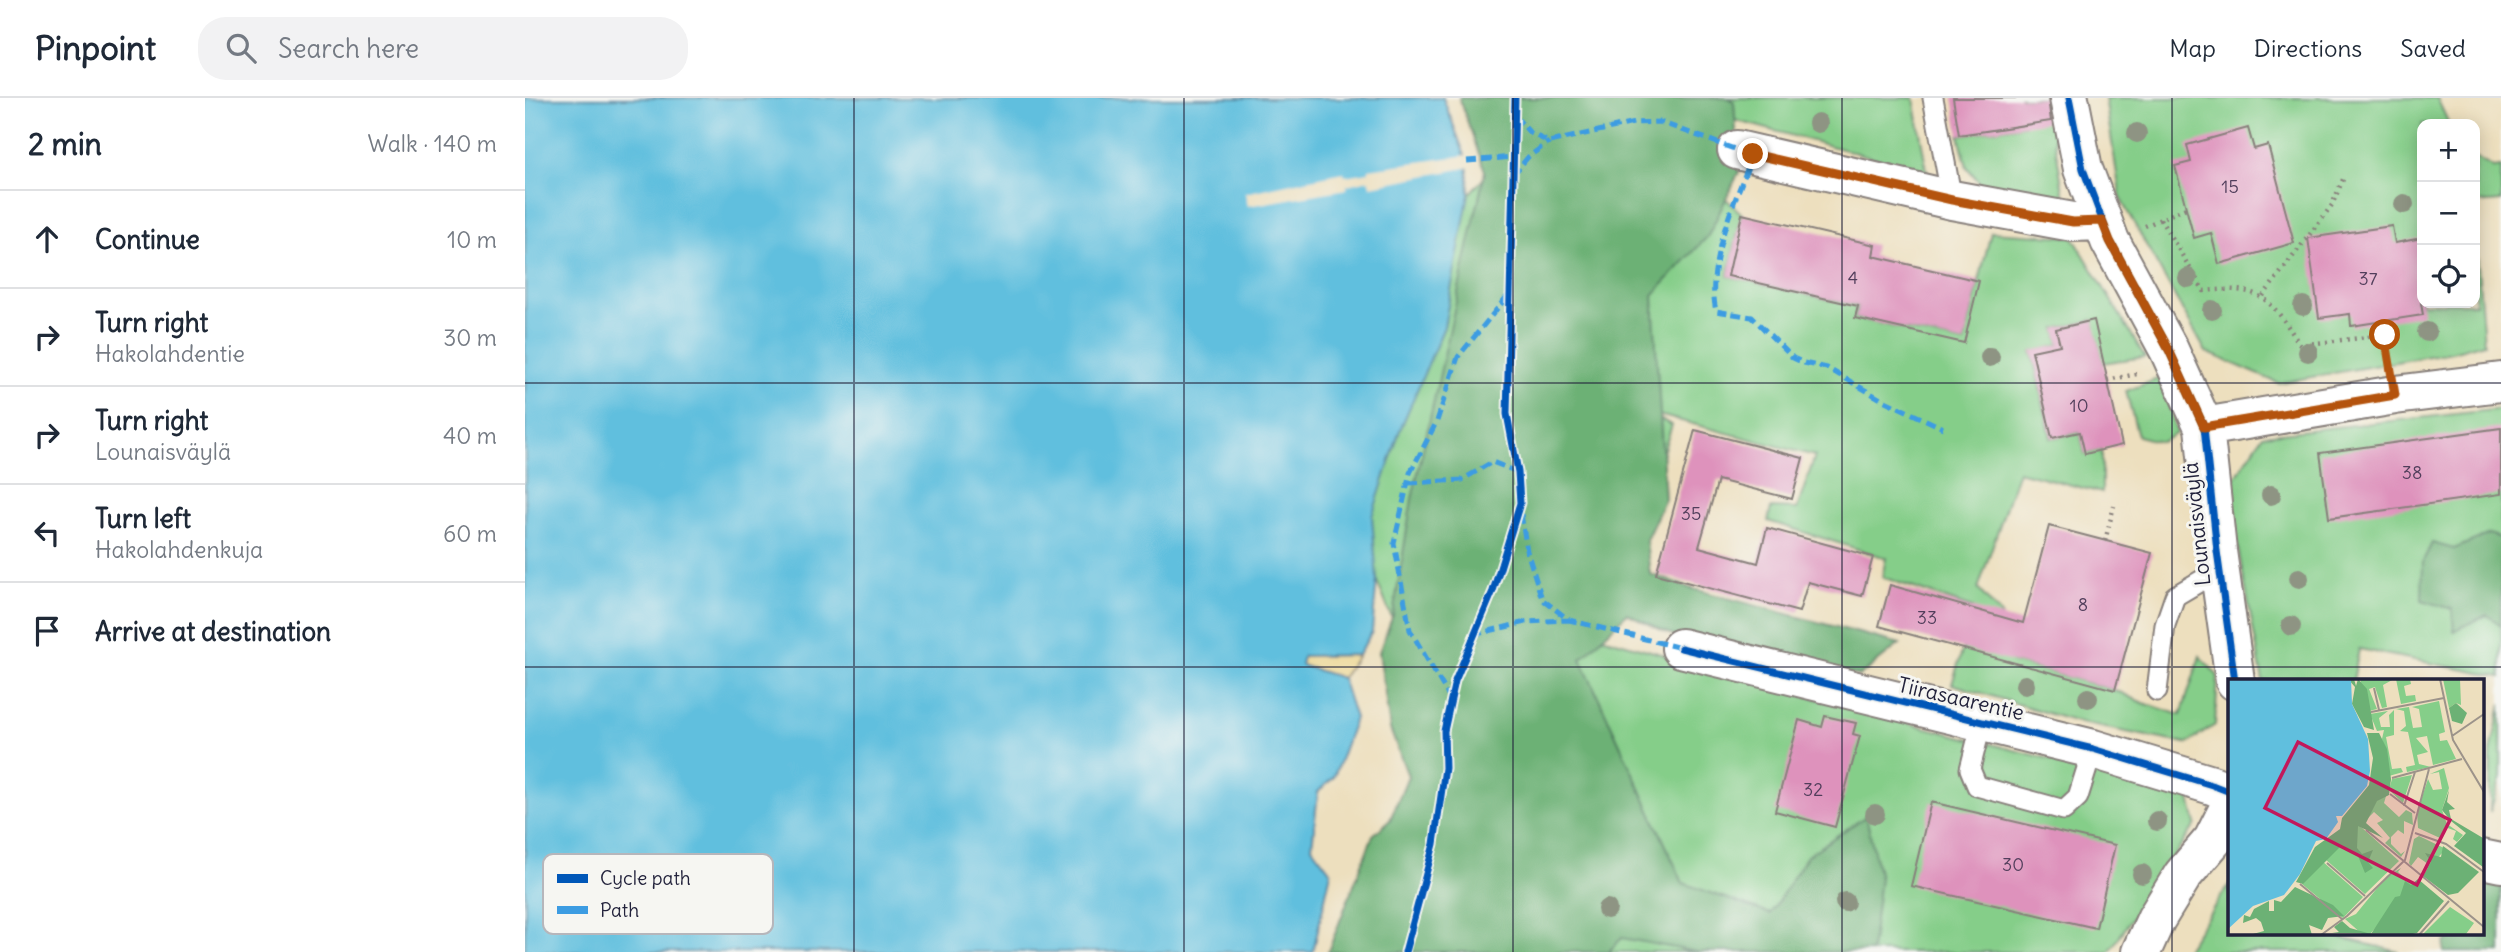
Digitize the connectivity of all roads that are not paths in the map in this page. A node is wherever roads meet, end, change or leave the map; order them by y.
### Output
1 (1933, 98) edge
2 (2069, 98) edge
3 (1737, 150) dead end
4 (1952, 200) junction
5 (2102, 221) junction
6 (2501, 382) edge
7 (2204, 427) junction
8 (2220, 570) junction
9 (1681, 648) dead end
10 (2235, 679) edge
11 (2157, 691) dead end
12 (1982, 721) junction
13 (2093, 749) junction
14 (2228, 791) edge
15 (2228, 811) edge
16 (2483, 859) edge
17 (2501, 863) edge
18 (2141, 952) edge

1 - 4 lane
2 - 5 street, Lounaisväylä
3 - 4 street
4 - 5 street
5 - 7 street, Lounaisväylä
6 - 7 street
7 - 8 street, Lounaisväylä
8 - 10 street, Lounaisväylä
8 - 11 lane
9 - 12 street, Tiirasaarentie
12 - 13 street, Tiirasaarentie
12 - 13 lane
13 - 14 street, Tiirasaarentie
15 - 18 street
16 - 17 street

